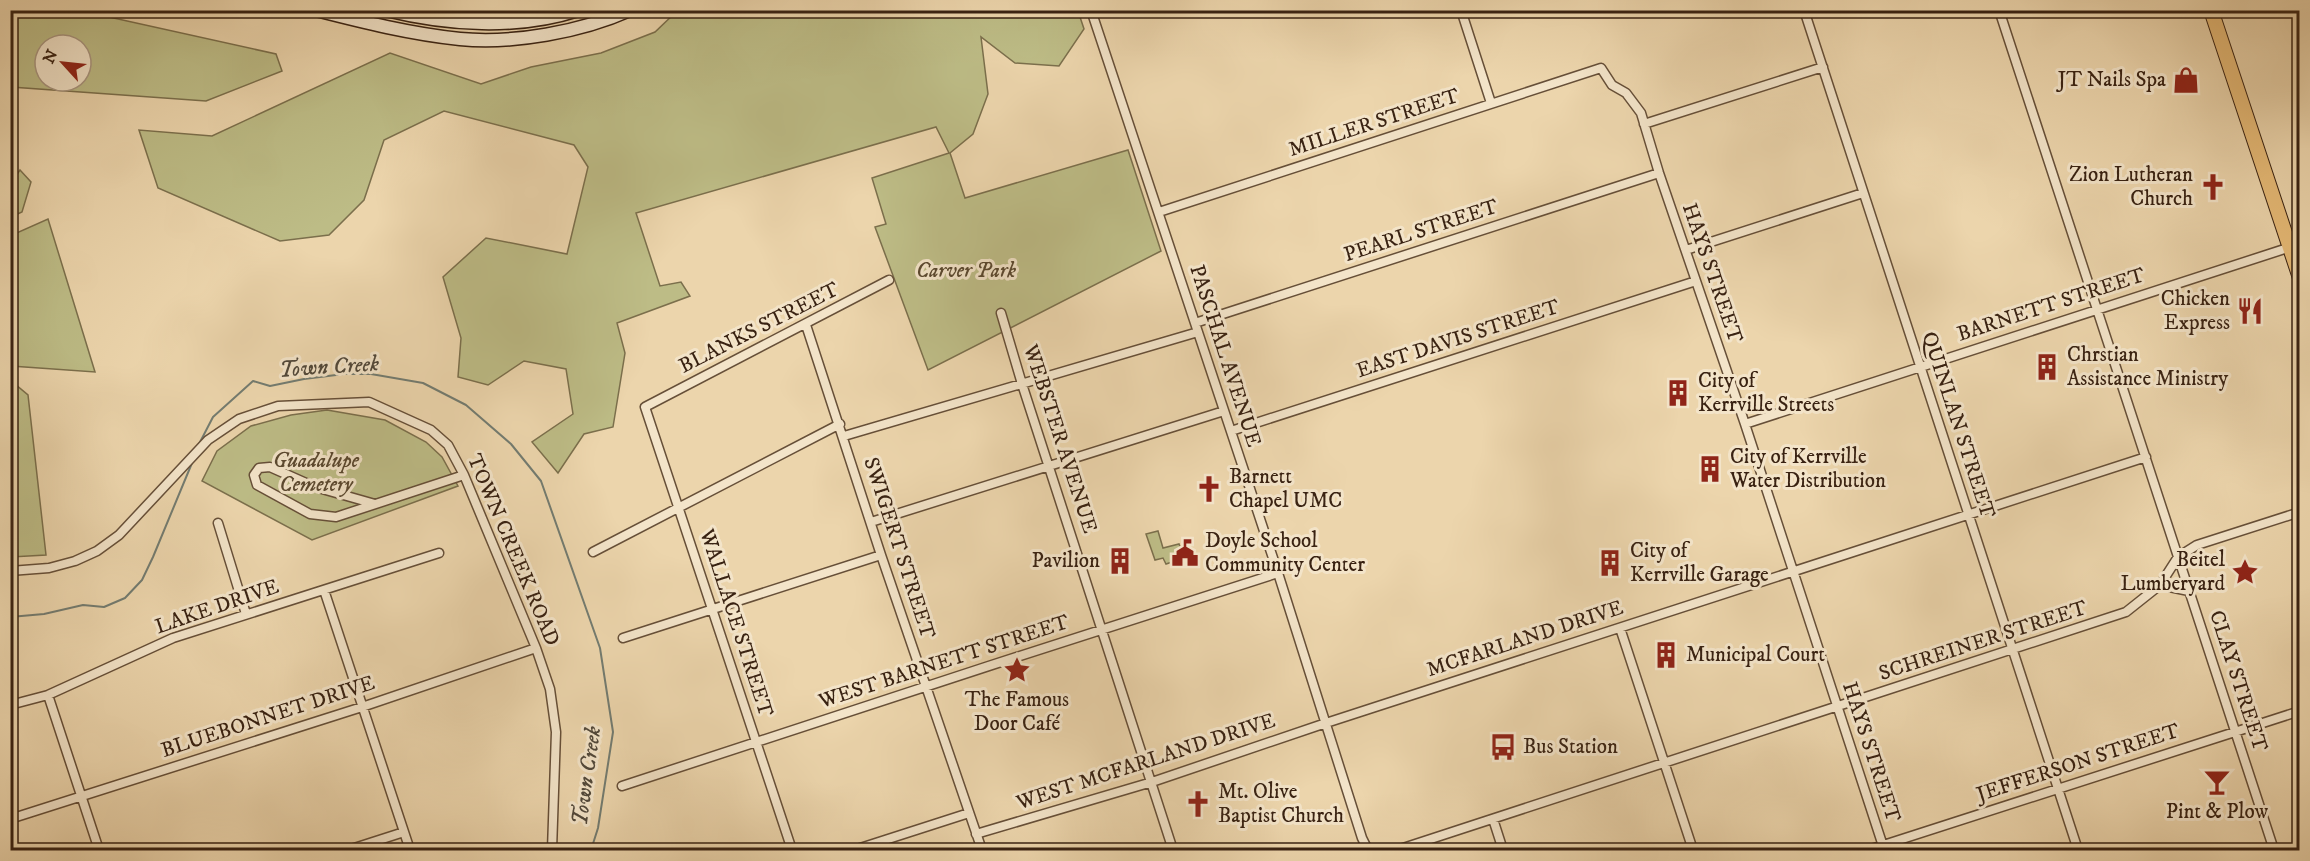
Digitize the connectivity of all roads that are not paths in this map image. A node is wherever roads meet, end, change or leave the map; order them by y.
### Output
1 (316, 10) edge
2 (386, 10) edge
3 (578, 10) edge
4 (630, 10) edge
5 (1092, 10) edge
6 (1461, 10) edge
7 (1804, 10) edge
8 (1999, 10) edge
9 (2211, 10) edge
10 (1823, 67) junction
11 (1601, 68) joint
12 (1491, 104) junction
13 (1644, 124) junction
14 (1659, 173) junction
15 (1863, 193) junction
16 (1159, 212) junction
17 (2295, 245) edge
18 (1686, 250) junction
19 (2300, 278) edge
20 (889, 280) dead end
21 (1696, 281) junction
22 (2098, 309) junction
23 (1001, 313) dead end
24 (1195, 323) junction
25 (806, 325) junction
26 (1198, 332) junction
27 (1919, 367) junction
28 (1022, 384) junction
29 (645, 407) joint
30 (1224, 411) junction
31 (1744, 423) junction
32 (840, 424) junction
33 (1231, 431) junction
34 (844, 436) junction
35 (2146, 457) junction
36 (1049, 467) junction
37 (464, 475) junction
38 (375, 504) junction
39 (679, 506) junction
40 (2300, 512) edge
41 (1969, 514) junction
42 (871, 522) junction
43 (218, 523) dead end
44 (592, 552) dead end
45 (439, 553) dead end
46 (881, 555) junction
47 (2178, 557) junction
48 (10, 571) edge
49 (1793, 571) junction
50 (1278, 573) junction
51 (2160, 585) junction
52 (324, 590) junction
53 (2189, 591) junction
54 (714, 610) junction
55 (246, 614) junction
56 (1102, 628) junction
57 (1620, 628) junction
58 (623, 638) dead end
59 (536, 648) junction
60 (2013, 651) junction
61 (927, 688) junction
62 (48, 695) junction
63 (10, 705) edge
64 (362, 707) junction
65 (1837, 707) junction
66 (2300, 711) edge
67 (1326, 723) junction
68 (2235, 731) junction
69 (757, 742) junction
70 (1664, 764) junction
71 (1152, 782) junction
72 (622, 786) dead end
73 (2057, 789) junction
74 (81, 796) junction
75 (969, 813) junction
76 (10, 819) edge
77 (1493, 819) junction
78 (404, 832) junction
79 (976, 834) junction
80 (1883, 846) junction
81 (99, 850) edge
82 (348, 850) edge
83 (410, 850) edge
84 (552, 850) edge
85 (792, 850) edge
86 (854, 850) edge
87 (982, 850) edge
88 (1173, 850) edge
89 (1368, 850) edge
90 (1397, 850) edge
91 (1503, 850) edge
92 (1693, 850) edge
93 (1868, 850) edge
94 (2078, 850) edge
95 (2274, 850) edge

1 - 4 main road
2 - 3 main road
5 - 16 street, PASCHAL AVENUE
6 - 12 street
7 - 10 street, QUINLAN STREET
8 - 22 street, CLAY STREET
9 - 17 main road
10 - 13 street
10 - 15 street, QUINLAN STREET
11 - 12 street, MILLER STREET
11 - 13 street, HAYS STREET
12 - 16 street, MILLER STREET
13 - 14 street, HAYS STREET
14 - 18 street, HAYS STREET
14 - 24 street, PEARL STREET
15 - 18 street
15 - 27 street, QUINLAN STREET
16 - 24 street, PASCHAL AVENUE
17 - 19 main road
17 - 22 street, BARNETT STREET
18 - 21 street, HAYS STREET
20 - 25 street, BLANKS STREET
21 - 31 street, HAYS STREET
21 - 33 street, EAST DAVIS STREET
22 - 27 street, BARNETT STREET
22 - 35 street, CLAY STREET
23 - 28 street, WEBSTER AVENUE
24 - 26 street, PASCHAL AVENUE
25 - 29 street, BLANKS STREET
25 - 32 street, SWIGERT STREET
26 - 28 street
26 - 30 street, PASCHAL AVENUE
27 - 31 street, BARNETT STREET
27 - 41 street, QUINLAN STREET
28 - 34 street
28 - 36 street, WEBSTER AVENUE
29 - 39 street, WALLACE STREET
30 - 33 street, PASCHAL AVENUE
30 - 36 street
31 - 49 street, HAYS STREET
32 - 34 street, SWIGERT STREET
32 - 39 street
33 - 50 street, PASCHAL AVENUE
34 - 42 street, SWIGERT STREET
35 - 41 street, MCFARLAND DRIVE
35 - 47 street, CLAY STREET
36 - 42 street
36 - 56 street, WEBSTER AVENUE
37 - 38 street
37 - 48 street, TOWN CREEK ROAD
37 - 59 street, TOWN CREEK ROAD
38 - 38 street
39 - 44 street
39 - 54 street, WALLACE STREET
40 - 47 street, SCHREINER STREET
41 - 49 street, MCFARLAND DRIVE
41 - 60 street, QUINLAN STREET
42 - 46 street, SWIGERT STREET
43 - 55 street
45 - 52 street, LAKE DRIVE
46 - 54 street
46 - 61 street, SWIGERT STREET
47 - 51 street, SCHREINER STREET
47 - 53 street, CLAY STREET
49 - 57 street, MCFARLAND DRIVE
49 - 65 street, HAYS STREET
50 - 56 street, WEST BARNETT STREET
50 - 67 street, PASCHAL AVENUE
51 - 53 street
51 - 60 street, SCHREINER STREET
52 - 55 street, LAKE DRIVE
52 - 64 street
53 - 68 street, CLAY STREET
54 - 58 street
54 - 69 street, WALLACE STREET
55 - 62 street, LAKE DRIVE
56 - 61 street, WEST BARNETT STREET
56 - 71 street, WEBSTER AVENUE
57 - 67 street, MCFARLAND DRIVE
57 - 70 street
59 - 64 street, BLUEBONNET DRIVE
59 - 84 street, TOWN CREEK ROAD
60 - 65 street, SCHREINER STREET
60 - 73 street, QUINLAN STREET
61 - 69 street, WEST BARNETT STREET
61 - 75 street, SWIGERT STREET
62 - 63 street, LAKE DRIVE
62 - 74 street
64 - 74 street, BLUEBONNET DRIVE
64 - 78 street
65 - 70 street, SCHREINER STREET
65 - 80 street, HAYS STREET
66 - 68 street, JEFFERSON STREET
67 - 71 street, WEST MCFARLAND DRIVE
67 - 89 street, PASCHAL AVENUE
68 - 73 street, JEFFERSON STREET
68 - 95 street, CLAY STREET
69 - 72 street, WEST BARNETT STREET
69 - 85 street, WALLACE STREET
70 - 77 street, SCHREINER STREET
70 - 92 street
71 - 79 street, WEST MCFARLAND DRIVE
71 - 88 street, WEBSTER AVENUE
73 - 80 street, JEFFERSON STREET
73 - 94 street, QUINLAN STREET
74 - 76 street, BLUEBONNET DRIVE
74 - 81 street
75 - 79 street, SWIGERT STREET
75 - 86 street
77 - 90 street, SCHREINER STREET
77 - 91 street
78 - 82 street
78 - 83 street
79 - 87 street, SWIGERT STREET
80 - 93 street, JEFFERSON STREET

